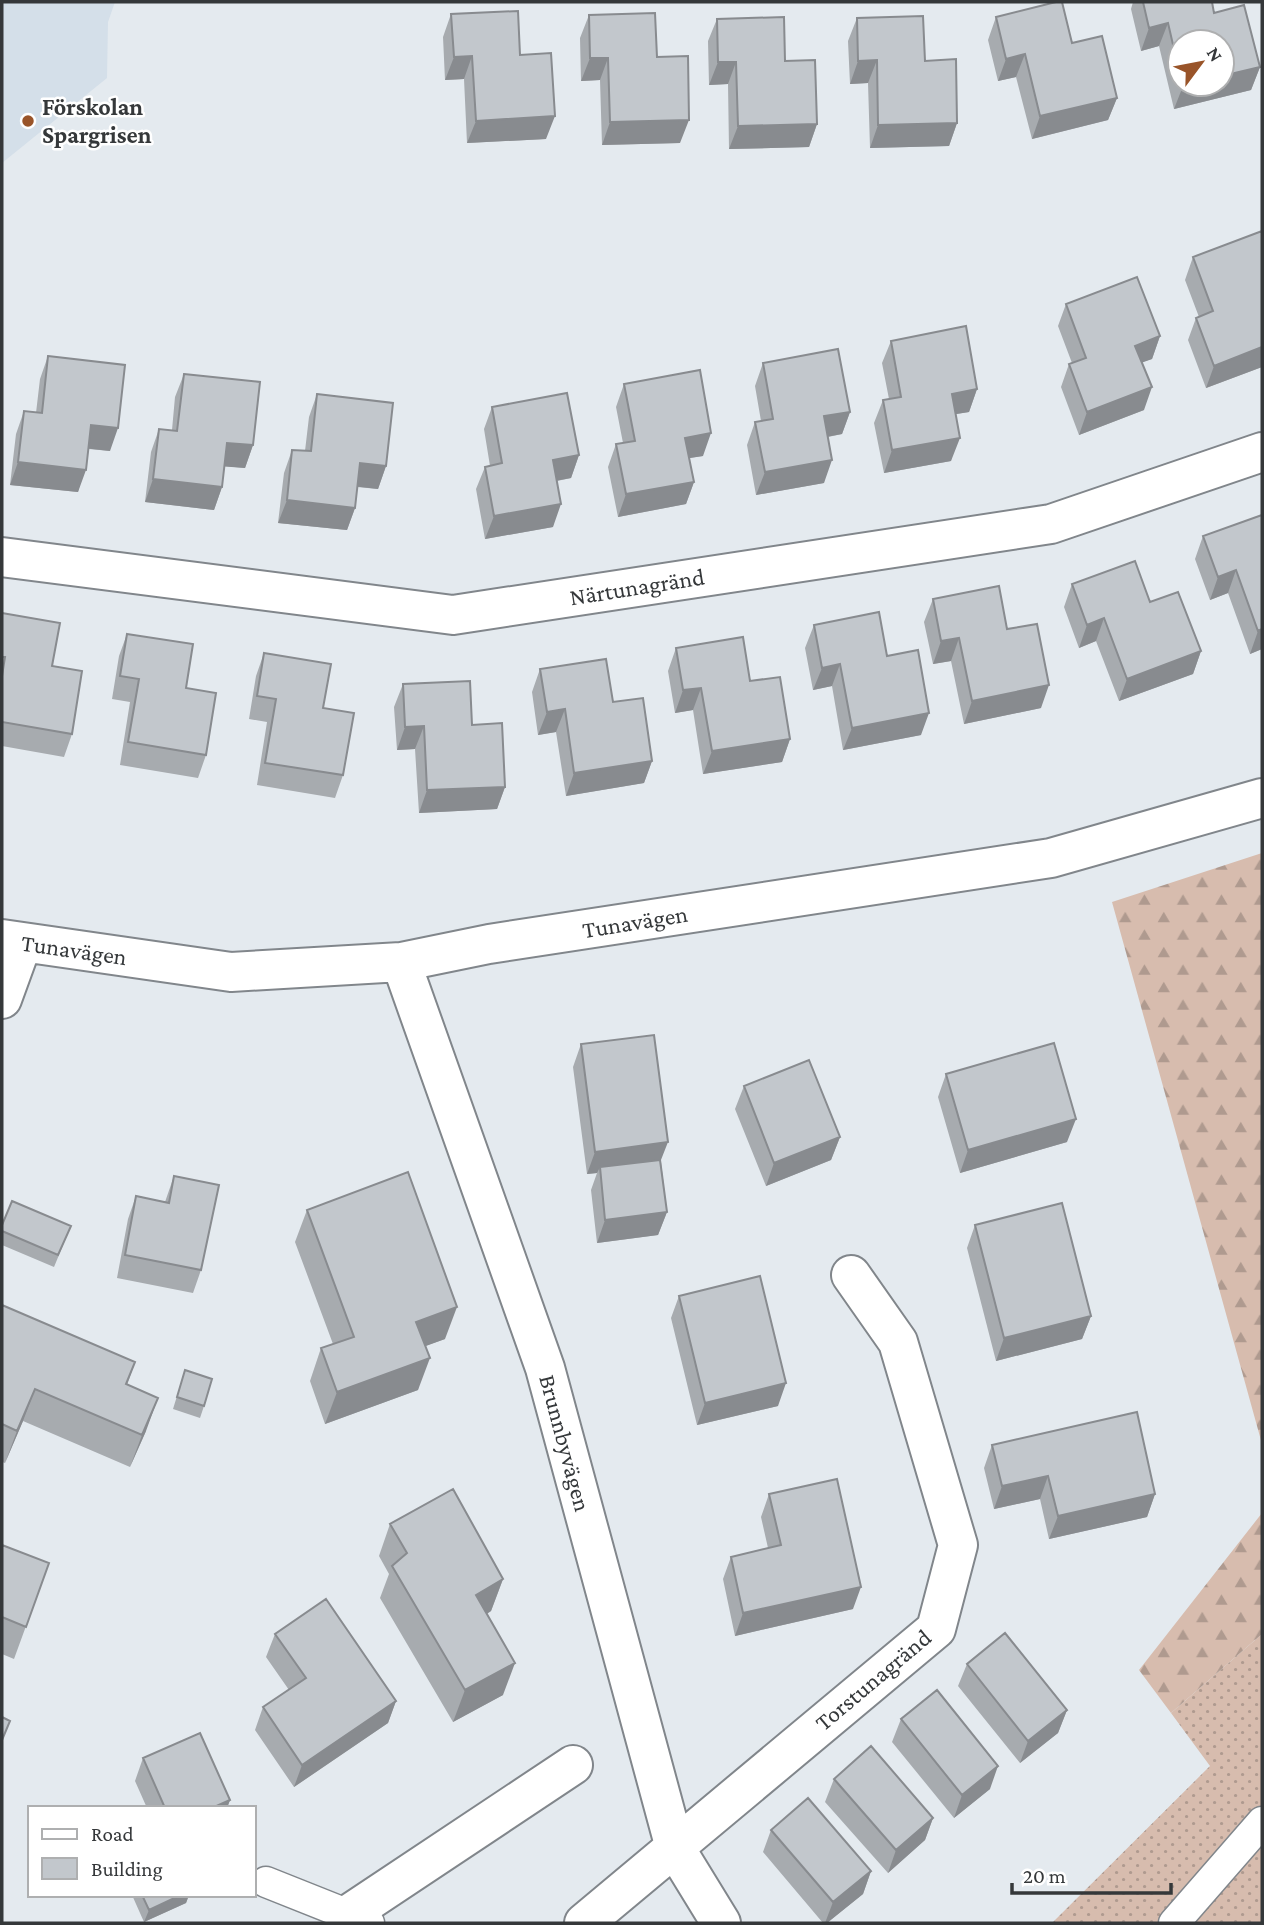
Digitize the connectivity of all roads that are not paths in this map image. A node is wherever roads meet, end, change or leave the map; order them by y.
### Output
1 (1262, 452) edge
2 (2, 557) edge
3 (1262, 798) edge
4 (12, 942) edge
5 (401, 962) junction
6 (2, 999) edge
7 (851, 1275) dead end
8 (573, 1765) dead end
9 (1262, 1822) edge
10 (675, 1848) junction
11 (266, 1882) dead end
12 (359, 1919) edge
13 (584, 1923) edge
14 (721, 1923) edge
15 (1174, 1923) edge

1 - 2 street, Närtunagränd
3 - 5 street, Tunavägen
4 - 5 street, Tunavägen
4 - 6 street
5 - 10 street, Brunnbyvägen
7 - 10 street, Torstunagränd
8 - 12 street
9 - 15 lane
10 - 13 street, Torstunagränd
10 - 14 street, Brunnbyvägen
11 - 12 lane

